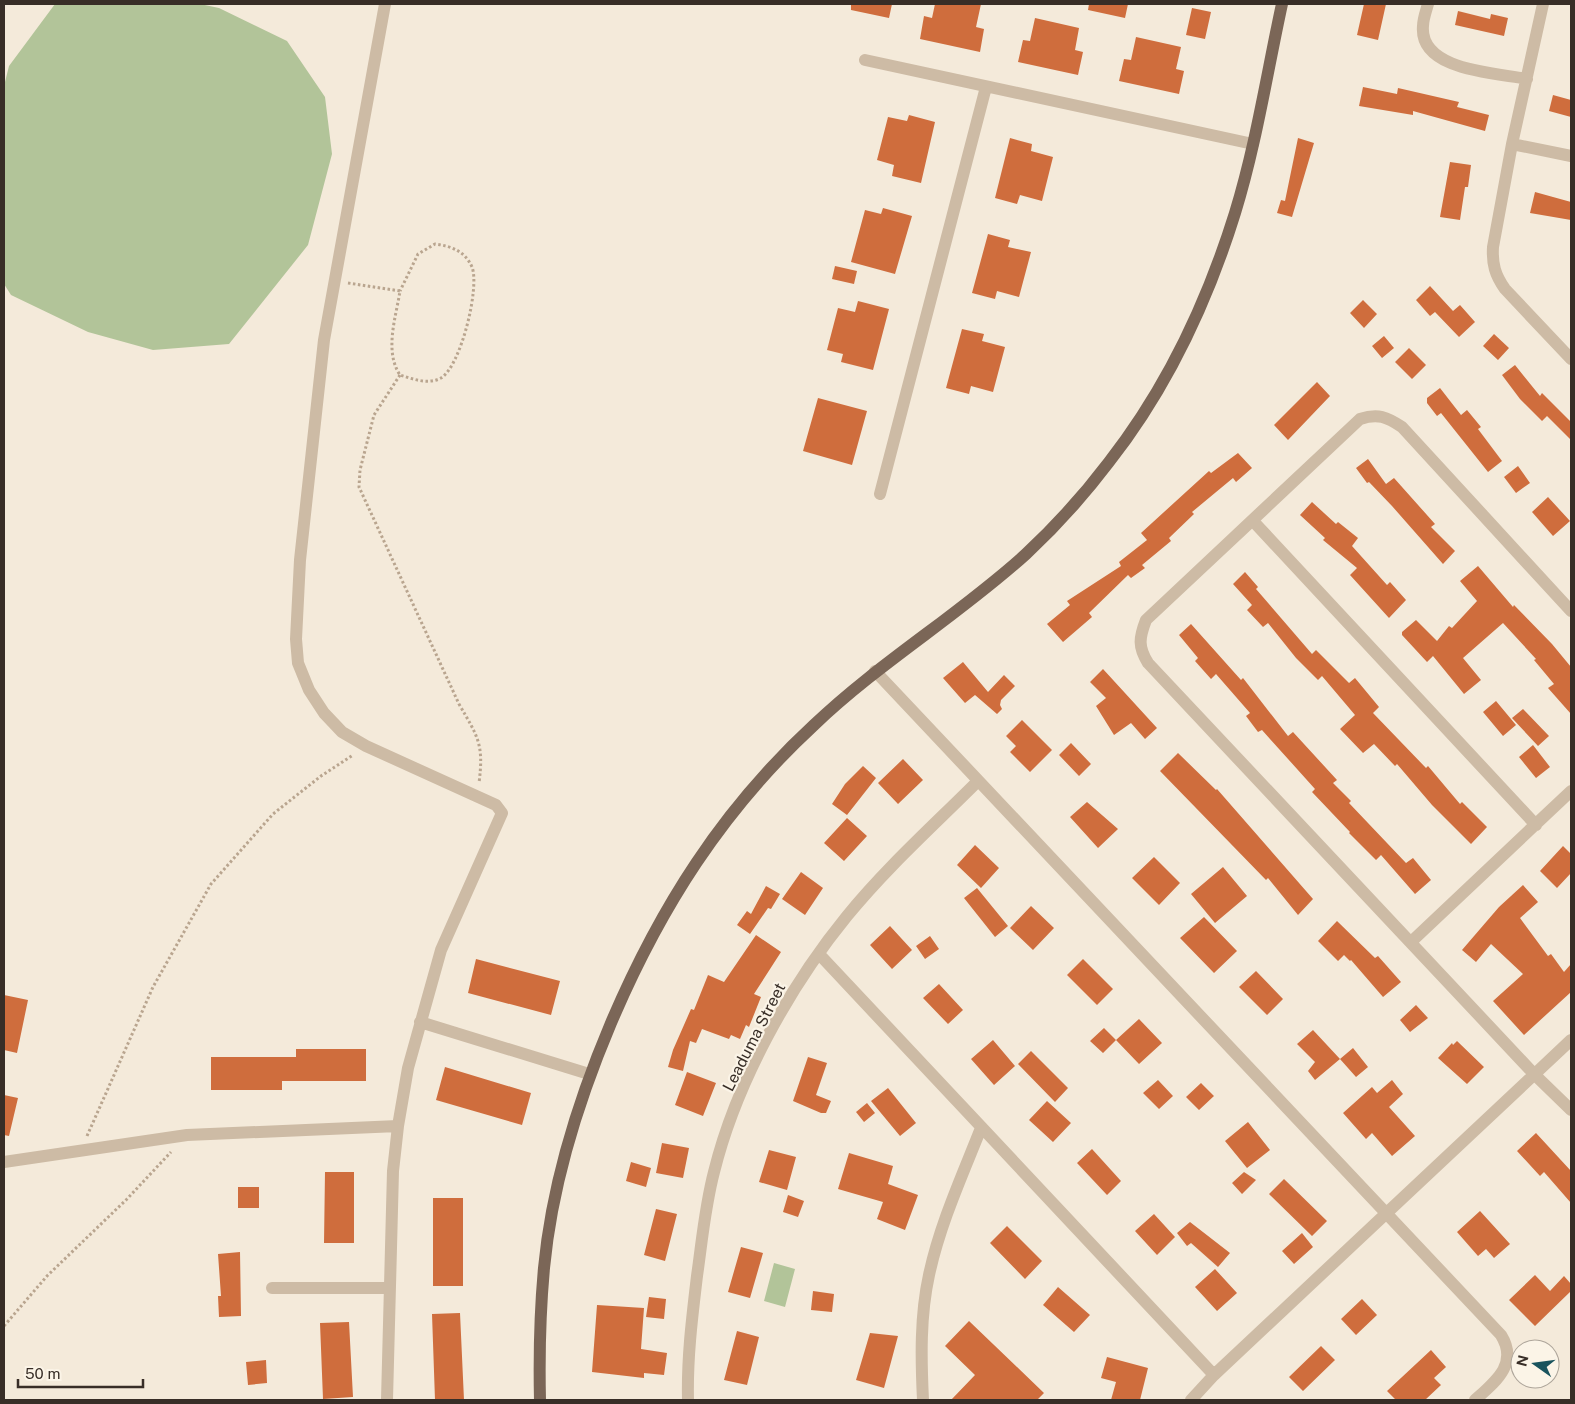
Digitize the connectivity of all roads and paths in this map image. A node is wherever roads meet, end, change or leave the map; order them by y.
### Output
1 (385, 4) edge
2 (1282, 4) edge
3 (1428, 4) edge
4 (1544, 4) edge
5 (865, 60) dead end
6 (1527, 79) junction
7 (986, 87) junction
8 (1253, 144) junction
9 (1512, 144) junction
10 (1571, 156) edge
11 (333, 280) junction
12 (400, 290) junction
13 (1571, 360) edge
14 (400, 375) junction
15 (880, 494) dead end
16 (1253, 520) junction
17 (1571, 610) edge
18 (875, 671) junction
19 (366, 746) junction
20 (978, 781) junction
21 (1571, 791) edge
22 (477, 796) junction
23 (1536, 824) junction
24 (1411, 942) junction
25 (819, 954) junction
26 (420, 1022) junction
27 (1571, 1040) edge
28 (590, 1074) junction
29 (1535, 1075) junction
30 (1571, 1110) edge
31 (398, 1126) junction
32 (981, 1128) junction
33 (187, 1135) junction
34 (80, 1151) junction
35 (4, 1162) edge
36 (1387, 1212) junction
37 (272, 1288) dead end
38 (390, 1288) junction
39 (4, 1326) edge
40 (1214, 1375) junction
41 (387, 1400) edge
42 (540, 1400) edge
43 (688, 1400) edge
44 (923, 1400) edge
45 (1192, 1400) edge
46 (1475, 1400) edge

1 - 11 street
2 - 8 main road
3 - 6 street
4 - 6 street
5 - 7 street
6 - 9 street
7 - 8 street
7 - 15 street
8 - 18 main road
9 - 10 street
9 - 13 street
11 - 12 path
11 - 19 street
12 - 14 path
12 - 14 path
14 - 22 path
16 - 17 street
16 - 23 street
16 - 24 street
18 - 20 street
18 - 28 main road
19 - 22 street
19 - 34 path
20 - 25 street, Leaduma Street
20 - 36 street
21 - 23 street
22 - 26 street
23 - 24 street
24 - 29 street
25 - 32 street
25 - 43 street, Leaduma Street
26 - 28 street
26 - 31 street
27 - 29 street
28 - 42 main road
29 - 30 street
29 - 36 street
31 - 33 street
31 - 38 street
32 - 40 street
32 - 44 street
33 - 34 street
33 - 39 path
34 - 35 street
36 - 40 street
36 - 46 street
37 - 38 street
38 - 41 street
40 - 45 street

